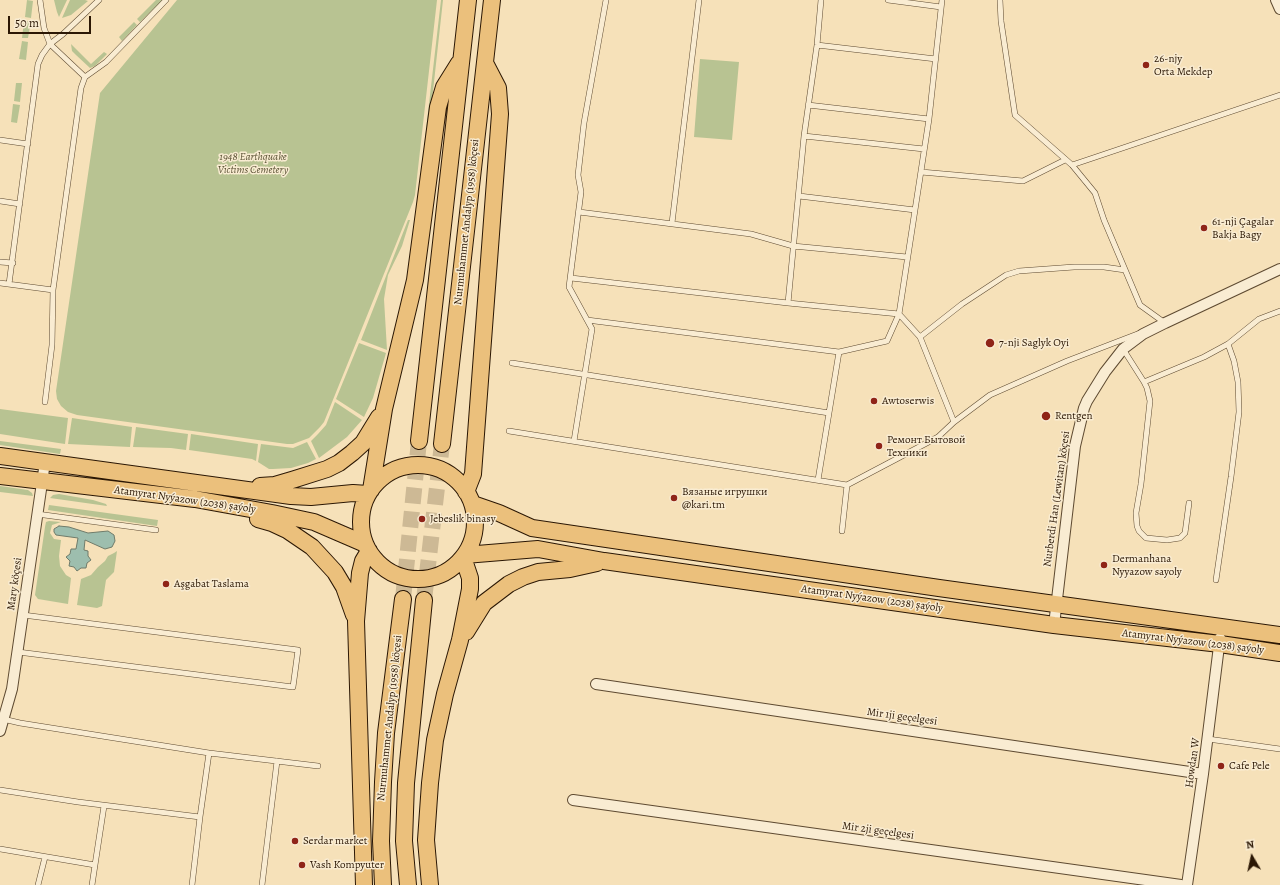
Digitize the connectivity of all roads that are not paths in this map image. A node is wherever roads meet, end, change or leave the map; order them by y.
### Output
1 (40, 0) edge
2 (98, 0) edge
3 (166, 0) edge
4 (468, 0) edge
5 (492, 0) edge
6 (606, 0) edge
7 (699, 0) edge
8 (821, 0) edge
9 (888, 0) edge
10 (942, 0) edge
11 (1000, 0) edge
12 (1276, 0) edge
13 (941, 7) junction
14 (1280, 8) edge
15 (50, 44) junction
16 (817, 45) junction
17 (936, 59) junction
18 (461, 60) junction
19 (485, 63) junction
20 (85, 77) junction
21 (1280, 95) edge
22 (808, 105) junction
23 (929, 118) junction
24 (804, 136) junction
25 (0, 140) edge
26 (28, 144) junction
27 (924, 149) junction
28 (1065, 160) junction
29 (1072, 165) junction
30 (921, 172) junction
31 (799, 196) junction
32 (0, 201) edge
33 (20, 204) junction
34 (915, 210) junction
35 (579, 212) junction
36 (672, 223) junction
37 (794, 246) junction
38 (907, 257) junction
39 (0, 262) edge
40 (12, 263) junction
41 (1280, 269) edge
42 (1125, 270) junction
43 (571, 278) junction
44 (0, 283) edge
45 (9, 284) junction
46 (53, 290) junction
47 (788, 303) junction
48 (1280, 310) edge
49 (899, 314) junction
50 (587, 320) junction
51 (1165, 323) junction
52 (920, 337) junction
53 (1228, 344) junction
54 (1124, 349) junction
55 (839, 352) junction
56 (512, 363) dead end
57 (586, 375) junction
58 (1144, 382) junction
59 (44, 402) dead end
60 (384, 409) junction
61 (829, 413) junction
62 (954, 422) junction
63 (509, 430) dead end
64 (420, 441) tunnel mouth
65 (574, 441) junction
66 (442, 444) tunnel mouth
67 (0, 456) edge
68 (45, 462) junction
69 (0, 476) edge
70 (818, 480) junction
71 (42, 482) junction
72 (847, 485) junction
73 (234, 489) junction
74 (370, 492) junction
75 (470, 498) junction
76 (195, 500) junction
77 (1189, 503) dead end
78 (37, 514) junction
79 (156, 530) dead end
80 (842, 531) dead end
81 (367, 548) junction
82 (464, 556) junction
83 (604, 561) junction
84 (1216, 580) dead end
85 (403, 599) tunnel mouth
86 (424, 600) tunnel mouth
87 (1056, 604) junction
88 (23, 615) junction
89 (356, 621) junction
90 (1054, 624) junction
91 (1222, 626) junction
92 (1280, 635) edge
93 (460, 640) junction
94 (1220, 644) junction
95 (18, 652) junction
96 (1280, 652) edge
97 (596, 684) dead end
98 (2, 718) edge
99 (0, 732) edge
100 (1208, 739) junction
101 (1280, 749) edge
102 (209, 753) junction
103 (277, 761) junction
104 (318, 766) dead end
105 (1203, 774) junction
106 (0, 790) edge
107 (573, 800) dead end
108 (104, 806) junction
109 (200, 817) junction
110 (0, 849) edge
111 (45, 857) junction
112 (95, 865) junction
113 (38, 885) edge
114 (92, 885) edge
115 (192, 885) edge
116 (262, 885) edge
117 (364, 885) edge
118 (383, 885) edge
119 (408, 885) edge
120 (430, 885) edge
121 (1181, 885) edge
122 (1187, 885) edge

1 - 15 lane
2 - 15 lane
3 - 20 lane
4 - 18 main road, Nurmuhammet Andalyp (1958) köçesi
5 - 19 main road, Nurmuhammet Andalyp (1958) köçesi
6 - 35 lane
7 - 36 lane
8 - 16 lane
9 - 13 lane
10 - 13 lane
11 - 28 lane
12 - 14 street
13 - 17 lane
15 - 20 lane
15 - 26 lane
16 - 17 lane
16 - 22 lane
17 - 23 lane
18 - 60 main road
18 - 64 main road, Nurmuhammet Andalyp (1958) köçesi
19 - 66 main road, Nurmuhammet Andalyp (1958) köçesi
19 - 75 main road
20 - 46 lane
21 - 29 lane
22 - 23 lane
22 - 24 lane
23 - 27 lane
24 - 27 lane
24 - 31 lane
25 - 26 lane
26 - 33 lane
27 - 30 lane
28 - 29 lane
28 - 30 lane
29 - 42 lane
30 - 34 lane
31 - 34 lane
31 - 37 lane
32 - 33 lane
33 - 40 lane
34 - 38 lane
35 - 36 lane
35 - 43 lane
36 - 37 lane
37 - 38 lane
37 - 47 lane
38 - 49 lane
39 - 40 lane
40 - 45 lane
41 - 51 street, Nurberdi Han (Lewitan) köçesi
42 - 51 lane
42 - 52 lane
43 - 47 lane
43 - 50 lane
44 - 45 lane
45 - 46 lane
46 - 59 lane
47 - 49 lane
48 - 53 lane
49 - 52 lane
49 - 55 lane
50 - 55 lane
50 - 57 lane
51 - 54 street, Nurberdi Han (Lewitan) köçesi
51 - 62 lane
52 - 62 lane
53 - 58 lane
53 - 84 lane
54 - 58 lane
54 - 87 street, Nurberdi Han (Lewitan) köçesi
55 - 61 lane
56 - 57 lane
57 - 61 lane
57 - 65 lane
58 - 77 lane
60 - 73 main road
60 - 74 main road
61 - 70 lane
62 - 72 lane
63 - 65 lane
65 - 70 lane
67 - 68 main road, Atamyrat Nyýazow (2038) şaýoly
68 - 71 street, Mary köçesi
68 - 73 main road, Atamyrat Nyýazow (2038) şaýoly
69 - 71 main road, Atamyrat Nyýazow (2038) şaýoly
70 - 72 lane
71 - 76 main road, Atamyrat Nyýazow (2038) şaýoly
71 - 78 street, Mary köçesi
72 - 80 lane
73 - 74 main road, Atamyrat Nyýazow (2038) şaýoly
74 - 75 main road
74 - 81 main road
75 - 82 main road
75 - 87 main road, Atamyrat Nyýazow (2038) şaýoly
76 - 81 main road, Atamyrat Nyýazow (2038) şaýoly
76 - 89 main road
78 - 79 lane
78 - 88 street, Mary köçesi
81 - 82 main road
81 - 89 main road
82 - 83 main road, Atamyrat Nyýazow (2038) şaýoly
82 - 93 main road
83 - 90 main road, Atamyrat Nyýazow (2038) şaýoly
83 - 93 main road
85 - 118 main road, Nurmuhammet Andalyp (1958) köçesi
86 - 119 main road, Nurmuhammet Andalyp (1958) köçesi
87 - 90 street, Nurberdi Han (Lewitan) köçesi
87 - 91 main road, Atamyrat Nyýazow (2038) şaýoly
88 - 95 street, Mary köçesi
88 - 95 lane
89 - 117 main road
90 - 94 main road, Atamyrat Nyýazow (2038) şaýoly
91 - 92 main road, Atamyrat Nyýazow (2038) şaýoly
91 - 94 street, Howdan W
93 - 120 main road
94 - 96 main road, Atamyrat Nyýazow (2038) şaýoly
94 - 100 street, Howdan W
95 - 98 street, Mary köçesi
97 - 105 street, Mir 1ji geçelgesi
98 - 99 street, Mary köçesi
98 - 102 lane
100 - 101 lane
100 - 105 street, Howdan W
102 - 103 lane
102 - 109 lane
103 - 104 lane
103 - 116 lane
105 - 122 street, Howdan W
106 - 108 lane
107 - 121 street, Mir 2ji geçelgesi
108 - 109 lane
108 - 112 lane
109 - 115 lane
110 - 111 lane
111 - 112 lane
111 - 113 lane
112 - 114 lane

